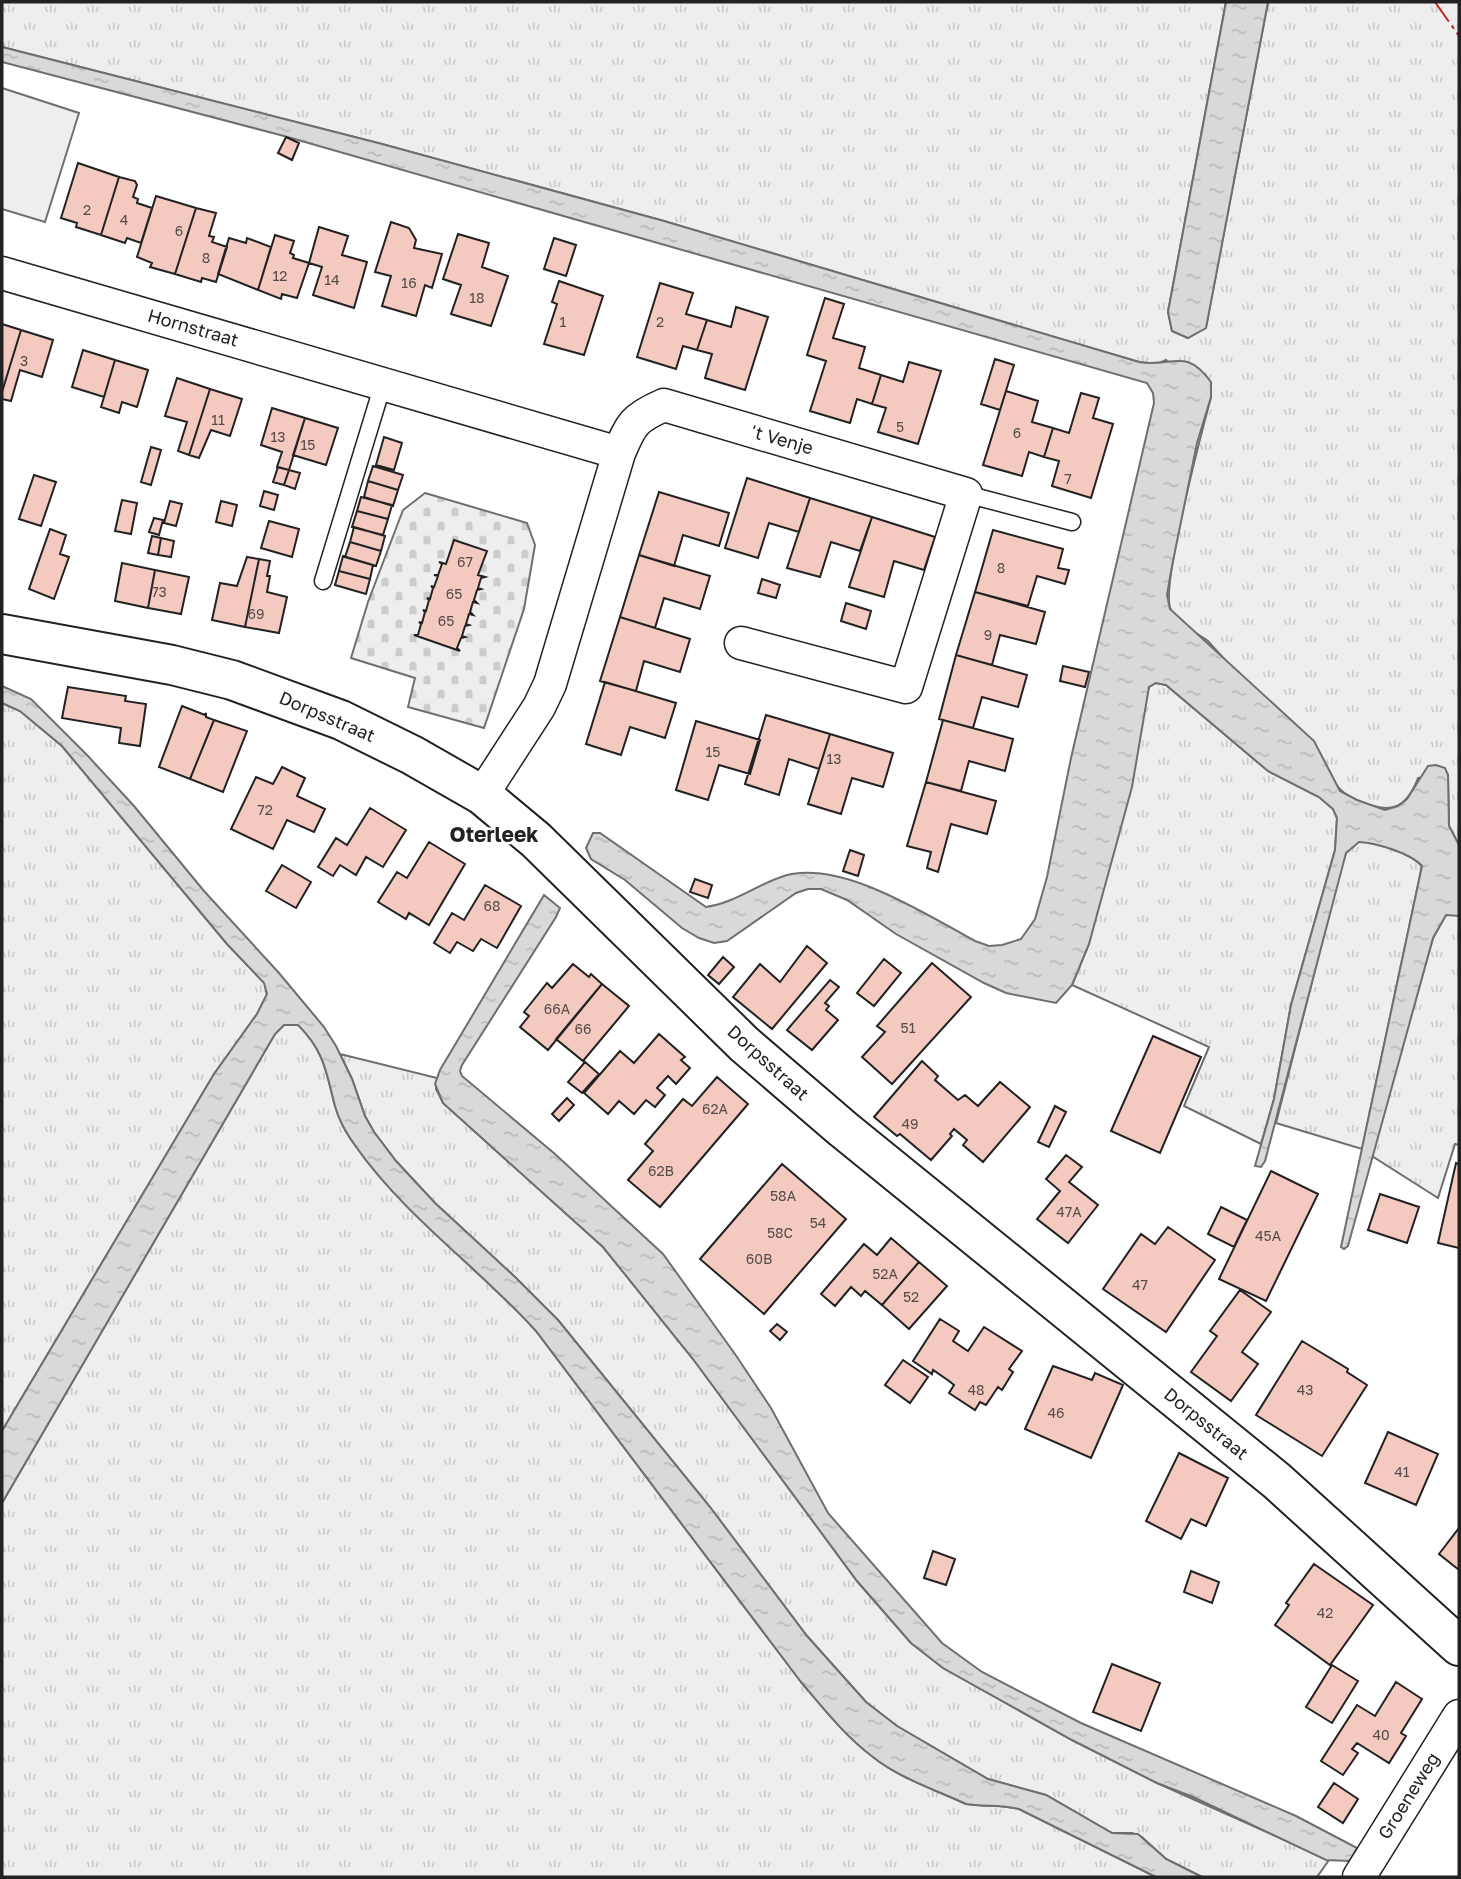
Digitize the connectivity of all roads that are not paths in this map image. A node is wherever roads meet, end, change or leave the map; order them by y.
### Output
1 (2, 272) edge
2 (383, 384) junction
3 (619, 453) junction
4 (966, 494) junction
5 (1072, 522) dead end
6 (323, 581) dead end
7 (2, 634) edge
8 (741, 643) dead end
9 (482, 795) junction
10 (1459, 1646) edge
11 (1459, 1716) edge
12 (1359, 1877) edge

1 - 2 street, Hornstraat
2 - 3 street, Hornstraat
2 - 6 lane
3 - 4 street, 't Venje
3 - 9 street, 't Venje
4 - 5 lane
4 - 8 street
7 - 9 street, Dorpsstraat
9 - 10 street, Dorpsstraat
11 - 12 street, Groeneweg

